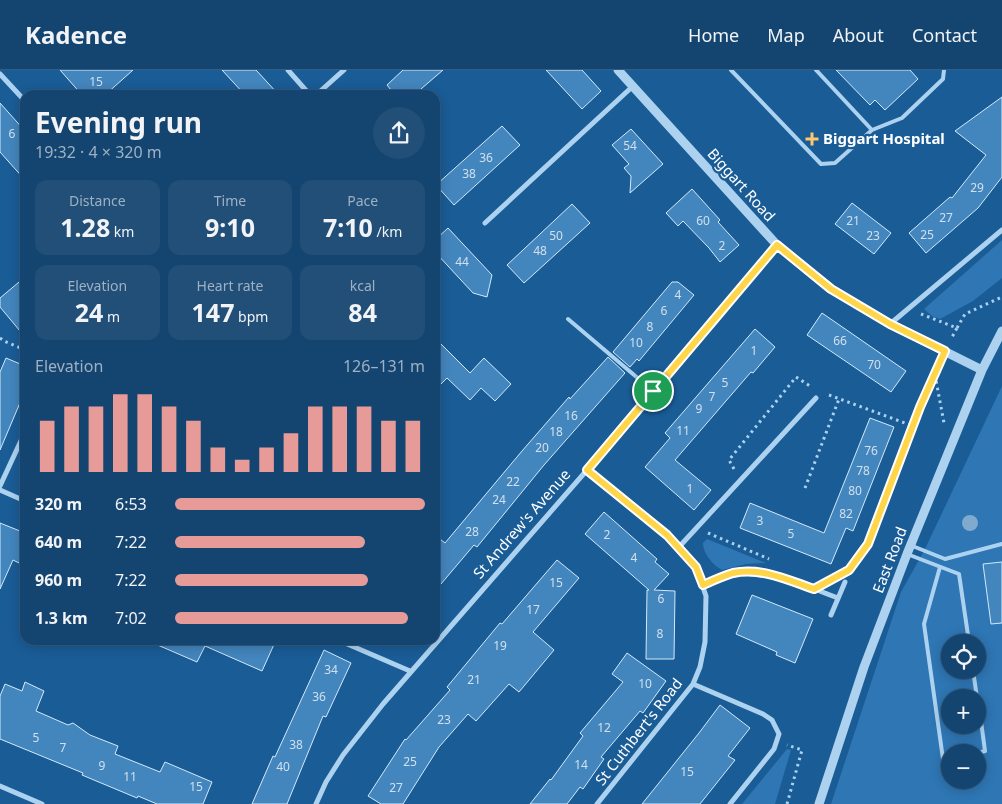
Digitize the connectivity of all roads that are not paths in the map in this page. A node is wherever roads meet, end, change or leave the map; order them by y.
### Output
1 (288, 70) edge
2 (344, 70) edge
3 (618, 70) edge
4 (731, 70) edge
5 (816, 70) edge
6 (944, 70) edge
7 (0, 74) edge
8 (632, 86) junction
9 (306, 90) edge
10 (322, 90) edge
11 (20, 96) edge
12 (872, 130) junction
13 (485, 223) dead end
14 (1002, 230) edge
15 (777, 245) junction
16 (568, 319) dead end
17 (890, 324) junction
18 (1002, 331) edge
19 (982, 370) junction
20 (653, 391) junction
21 (816, 398) dead end
22 (20, 443) edge
23 (587, 470) junction
24 (0, 486) edge
25 (0, 490) edge
26 (20, 499) edge
27 (1002, 544) edge
28 (679, 547) junction
29 (908, 549) junction
30 (940, 567) junction
31 (845, 582) dead end
32 (703, 585) junction
33 (838, 598) junction
34 (831, 615) dead end
35 (968, 634) edge
36 (440, 637) edge
37 (350, 645) edge
38 (433, 645) edge
39 (410, 671) junction
40 (693, 684) junction
41 (941, 745) edge
42 (0, 786) edge
43 (31, 802) edge
44 (42, 804) edge
45 (316, 804) edge
46 (597, 804) edge
47 (730, 804) edge
48 (819, 804) edge

1 - 9 street
2 - 10 street
3 - 8 street, Biggart Road
4 - 12 lane
5 - 12 lane
6 - 12 lane
7 - 11 street
8 - 13 street
8 - 15 street, Biggart Road
14 - 17 street
15 - 17 street, Biggart Road
15 - 20 street, St Andrew's Avenue
16 - 20 lane
17 - 19 street, Biggart Road
18 - 19 street, East Road
19 - 29 street, East Road
20 - 23 street, St Andrew's Avenue
21 - 28 street
22 - 24 street
23 - 28 street, St Cuthbert's Road
23 - 36 street, St Andrew's Avenue
25 - 26 street
27 - 29 lane
28 - 32 street, St Cuthbert's Road
29 - 30 lane
29 - 48 street, East Road
30 - 35 lane
30 - 41 lane
31 - 33 street
32 - 33 street
32 - 40 street, St Cuthbert's Road
33 - 34 street
37 - 39 street
38 - 39 street, St Andrew's Avenue
39 - 45 street, St Andrew's Avenue
40 - 46 street, St Cuthbert's Road
40 - 47 street
42 - 43 street
43 - 44 street

